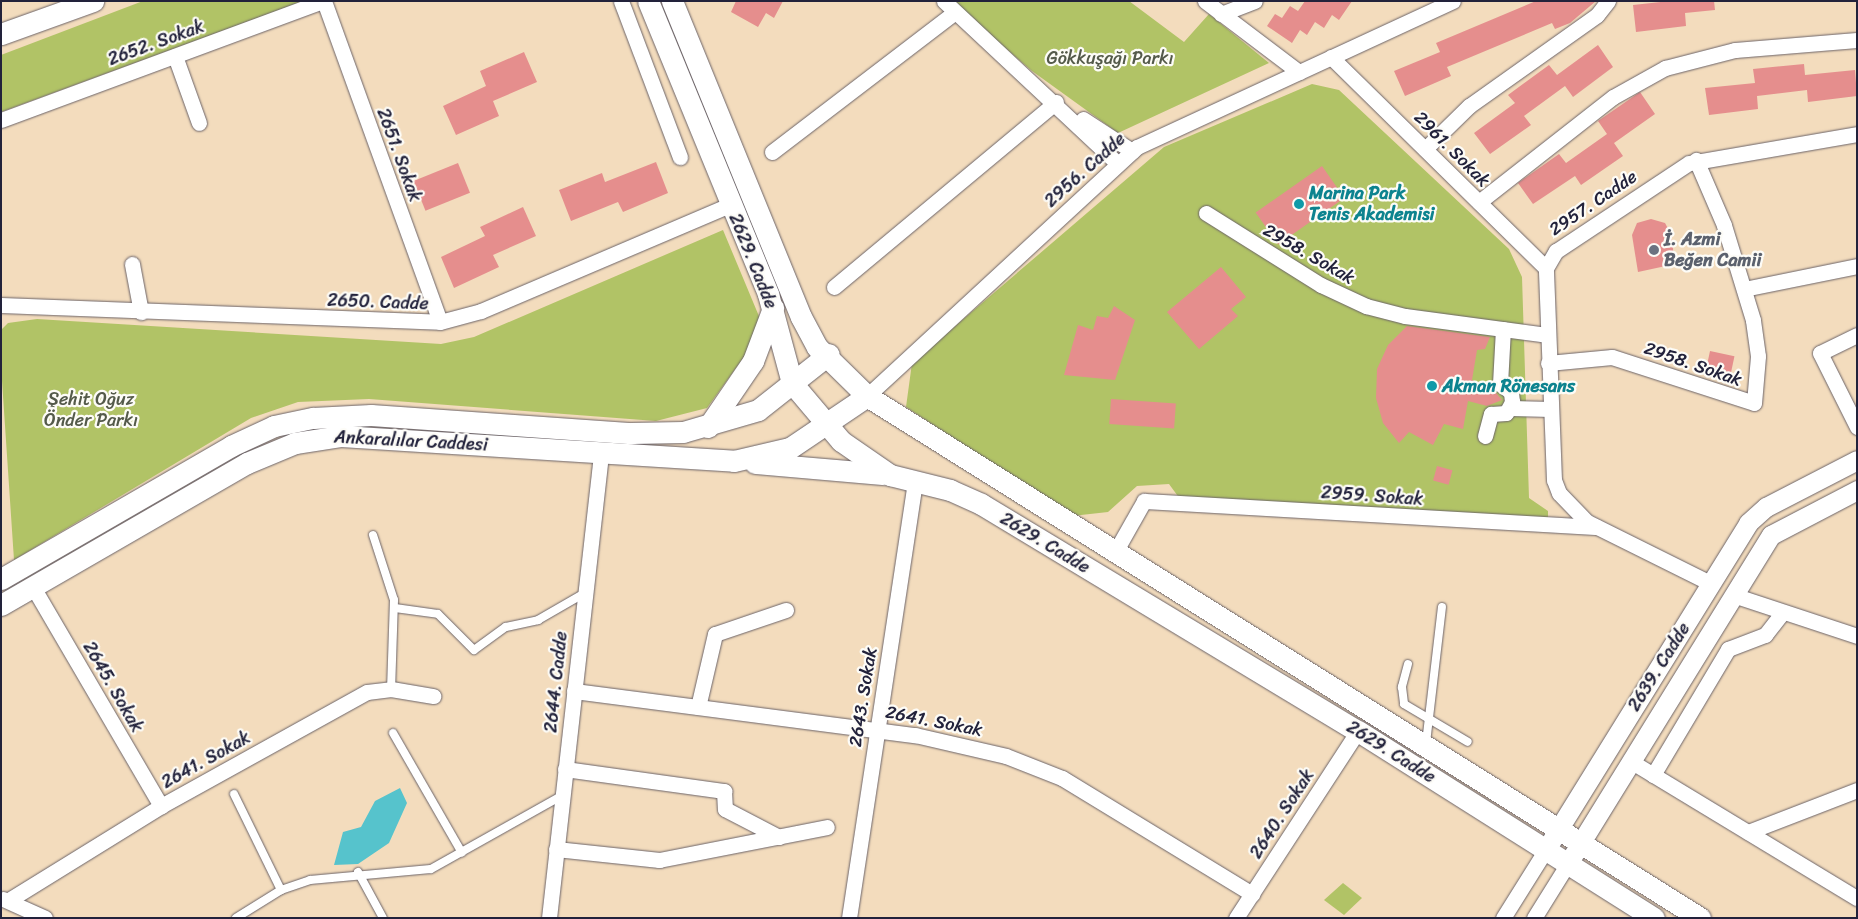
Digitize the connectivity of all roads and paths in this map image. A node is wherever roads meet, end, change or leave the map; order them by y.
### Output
1 (93, 1) edge
2 (323, 1) edge
3 (620, 1) edge
4 (648, 1) edge
5 (672, 1) edge
6 (944, 1) edge
7 (1205, 1) edge
8 (1255, 1) edge
9 (1608, 1) edge
10 (1447, 3) edge
11 (955, 12) junction
12 (1221, 14) junction
13 (1, 34) edge
14 (1857, 40) edge
15 (667, 47) junction
16 (175, 56) junction
17 (642, 56) junction
18 (1331, 57) junction
19 (1299, 72) junction
20 (1056, 102) junction
21 (1, 120) edge
22 (198, 123) dead end
23 (1857, 134) edge
24 (1425, 149) junction
25 (1132, 151) junction
26 (772, 152) dead end
27 (680, 157) dead end
28 (1696, 160) junction
29 (1117, 163) junction
30 (1478, 202) junction
31 (730, 205) junction
32 (1206, 213) dead end
33 (132, 264) dead end
34 (1857, 266) edge
35 (1546, 268) junction
36 (834, 287) dead end
37 (1744, 289) junction
38 (1, 305) edge
39 (773, 308) junction
40 (141, 312) junction
41 (440, 322) junction
42 (1503, 329) junction
43 (1547, 335) junction
44 (1857, 335) edge
45 (829, 354) junction
46 (1548, 363) junction
47 (792, 383) junction
48 (867, 396) junction
49 (1511, 408) junction
50 (1551, 409) junction
51 (708, 427) junction
52 (826, 427) junction
53 (1857, 427) edge
54 (1485, 436) dead end
55 (601, 451) junction
56 (1857, 460) edge
57 (734, 461) junction
58 (890, 475) junction
59 (915, 482) junction
60 (1857, 490) edge
61 (1597, 527) junction
62 (373, 535) dead end
63 (1114, 554) junction
64 (2, 576) edge
65 (1710, 583) junction
66 (33, 587) junction
67 (585, 593) junction
68 (1733, 595) junction
69 (1, 605) edge
70 (1442, 607) dead end
71 (395, 608) junction
72 (786, 610) dead end
73 (1783, 612) junction
74 (1857, 636) edge
75 (1408, 664) dead end
76 (391, 689) junction
77 (574, 691) junction
78 (433, 696) dead end
79 (698, 707) junction
80 (1429, 718) junction
81 (877, 730) junction
82 (1358, 732) junction
83 (393, 733) dead end
84 (1468, 742) dead end
85 (1426, 744) junction
86 (1632, 762) junction
87 (565, 769) junction
88 (1653, 775) junction
89 (1857, 790) edge
90 (234, 794) dead end
91 (562, 795) junction
92 (161, 806) junction
93 (828, 827) dead end
94 (1559, 828) junction
95 (1748, 832) junction
96 (779, 837) junction
97 (1581, 842) junction
98 (556, 849) junction
99 (1545, 851) junction
100 (462, 853) junction
101 (1567, 865) junction
102 (358, 872) junction
103 (281, 890) junction
104 (1252, 894) junction
105 (1857, 898) edge
106 (5, 899) edge
107 (45, 918) edge
108 (236, 918) edge
109 (383, 918) edge
110 (549, 918) edge
111 (849, 918) edge
112 (1236, 918) edge
113 (1503, 918) edge
114 (1534, 918) edge
115 (1654, 918) edge
116 (1700, 918) edge

1 - 13 main road
2 - 16 street, 2652. Sokak
2 - 41 street, 2651. Sokak
3 - 17 street
4 - 15 main road, 2629. Cadde
5 - 45 main road, 2629. Cadde
6 - 11 street
7 - 12 street
8 - 12 street
9 - 24 street
10 - 18 street, 2956. Cadde
11 - 20 street
11 - 26 street
12 - 19 street
14 - 30 street
15 - 17 street
15 - 31 main road, 2629. Cadde
16 - 21 street, 2652. Sokak
16 - 22 street
17 - 27 street
18 - 19 street, 2956. Cadde
18 - 24 street, 2961. Sokak
19 - 25 street, 2956. Cadde
20 - 25 street
20 - 29 street
20 - 36 street
23 - 28 street, 2957. Cadde
24 - 30 street, 2961. Sokak
25 - 29 street, 2956. Cadde
28 - 35 street, 2957. Cadde
28 - 37 street, 2958. Sokak
29 - 48 street, 2956. Cadde
30 - 35 street, 2961. Sokak
31 - 39 main road, 2629. Cadde
31 - 41 street, 2650. Cadde
32 - 42 street, 2958. Sokak
33 - 40 street
34 - 37 street
35 - 43 street
37 - 46 street, 2958. Sokak
38 - 40 street, 2650. Cadde
39 - 47 main road, 2629. Cadde
39 - 51 main road
40 - 41 street, 2650. Cadde
42 - 43 street, 2958. Sokak
42 - 49 street
43 - 46 street
44 - 53 street
45 - 47 main road, Ankaralılar Caddesi
45 - 48 main road, 2629. Cadde
46 - 50 street
47 - 51 main road, Ankaralılar Caddesi
47 - 52 main road, 2629. Cadde
48 - 52 main road, Ankaralılar Caddesi
48 - 63 main road, 2629. Cadde
49 - 50 street
49 - 54 street
50 - 61 street
51 - 64 main road, Ankaralılar Caddesi
52 - 57 main road, Ankaralılar Caddesi
52 - 58 main road, 2629. Cadde
55 - 57 main road, Ankaralılar Caddesi
55 - 66 main road, Ankaralılar Caddesi
55 - 67 street, 2644. Cadde
56 - 65 street, 2639. Cadde
57 - 58 main road
58 - 59 main road, 2629. Cadde
59 - 81 street, 2643. Sokak
59 - 82 main road, 2629. Cadde
60 - 68 street, 2639. Cadde
61 - 63 street, 2959. Sokak
61 - 65 street
62 - 71 lane
63 - 85 main road, 2629. Cadde
65 - 68 street
65 - 94 street, 2639. Cadde
66 - 69 main road, Ankaralılar Caddesi
66 - 92 street, 2645. Sokak
67 - 71 lane
67 - 77 street, 2644. Cadde
68 - 73 street
68 - 86 street, 2639. Cadde
70 - 80 lane
71 - 76 lane
72 - 79 street
73 - 74 street
73 - 88 street
75 - 80 lane
76 - 78 street, 2641. Sokak
76 - 92 street, 2641. Sokak
77 - 79 street, 2641. Sokak
77 - 87 street, 2644. Cadde
79 - 81 street, 2641. Sokak
80 - 84 lane
80 - 85 lane
81 - 104 street, 2641. Sokak
81 - 111 street, 2643. Sokak
82 - 99 main road, 2629. Cadde
82 - 104 street, 2640. Sokak
83 - 100 lane
85 - 94 main road, 2629. Cadde
86 - 88 street
86 - 97 street, 2639. Cadde
87 - 91 street, 2644. Cadde
87 - 96 street
88 - 95 street
89 - 95 street
90 - 103 lane
91 - 98 street, 2644. Cadde
91 - 100 lane
92 - 106 street, 2641. Sokak
93 - 96 street
94 - 97 main road, 2629. Cadde
94 - 99 street, 2639. Cadde
95 - 105 street
96 - 98 street
97 - 101 street, 2639. Cadde
97 - 116 main road, 2629. Cadde
98 - 110 street, 2644. Cadde
99 - 101 main road, 2629. Cadde
99 - 113 street, 2639. Cadde
100 - 102 lane
101 - 114 street, 2639. Cadde
101 - 115 main road, 2629. Cadde
102 - 103 lane
102 - 109 lane
103 - 108 lane
104 - 112 street, 2640. Sokak
106 - 107 street

